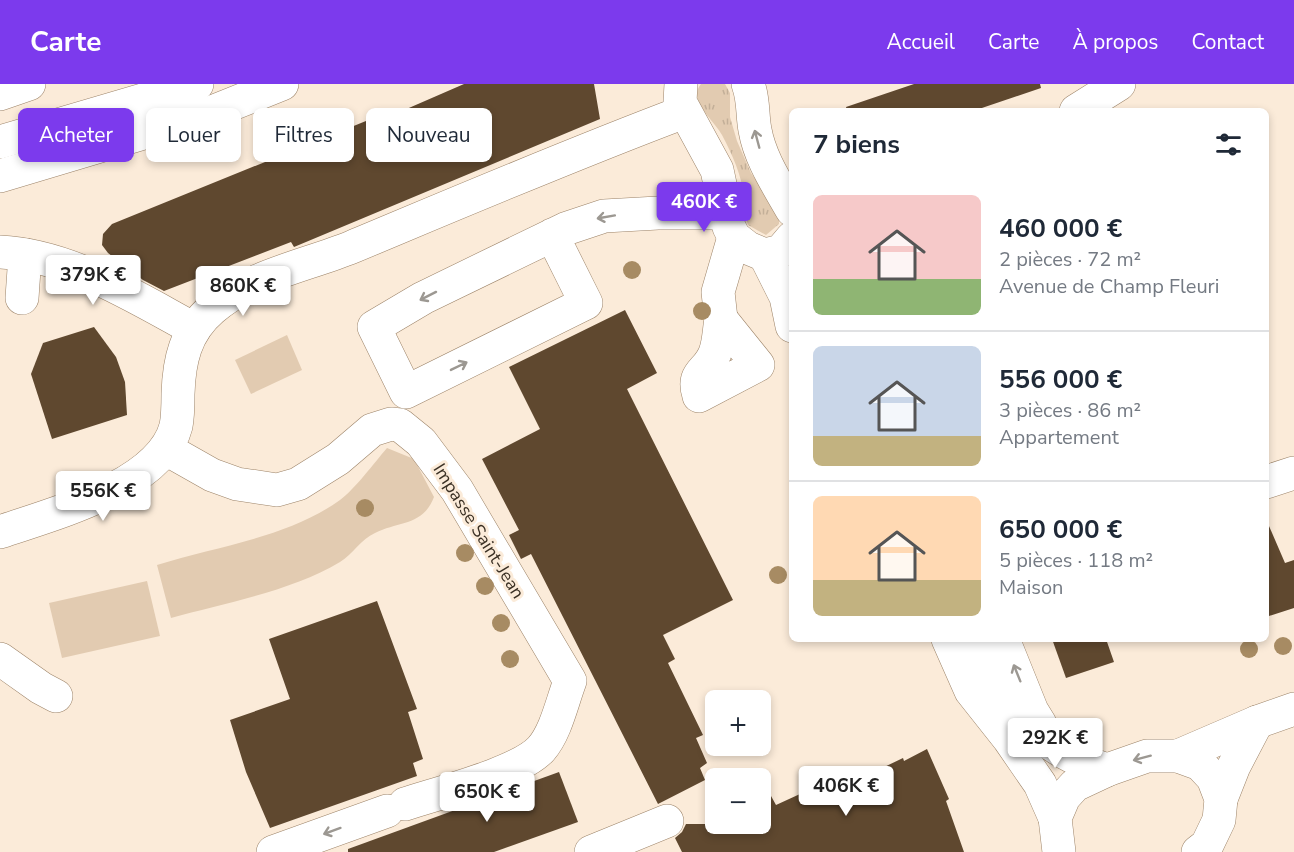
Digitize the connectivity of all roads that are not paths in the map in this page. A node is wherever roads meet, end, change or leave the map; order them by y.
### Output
1 (29, 84) edge
2 (197, 84) edge
3 (282, 84) edge
4 (1119, 84) edge
5 (751, 86) edge
6 (0, 94) edge
7 (683, 98) edge
8 (1081, 108) edge
9 (0, 142) edge
10 (0, 176) edge
11 (789, 204) edge
12 (731, 225) junction
13 (552, 235) junction
14 (789, 242) edge
15 (12, 254) edge
16 (765, 255) junction
17 (22, 298) dead end
18 (789, 307) edge
19 (721, 319) junction
20 (194, 329) junction
21 (406, 392) junction
22 (400, 425) junction
23 (166, 449) junction
24 (1294, 473) edge
25 (1269, 481) edge
26 (0, 532) edge
27 (949, 642) edge
28 (975, 642) edge
29 (1004, 642) edge
30 (0, 659) edge
31 (994, 687) junction
32 (56, 696) dead end
33 (1294, 709) edge
34 (1257, 722) junction
35 (1009, 739) junction
36 (1053, 744) junction
37 (1178, 756) junction
38 (1107, 770) junction
39 (1220, 809) junction
40 (1055, 818) junction
41 (667, 821) dead end
42 (273, 852) edge
43 (591, 852) edge
44 (1059, 852) edge
45 (1198, 852) edge
46 (1232, 852) edge

1 - 6 street
2 - 9 street
3 - 10 street
4 - 8 street
11 -> 5 street
7 - 12 street
7 - 20 street
12 -> 13 street
12 - 16 street
12 - 19 street
13 -> 21 street
21 -> 13 street
14 - 16 street
15 - 17 street
15 - 20 street
16 - 18 street
19 - 19 street
20 - 23 street
21 - 22 street
22 - 23 street
22 -> 42 street, Impasse Saint-Jean
23 - 26 street
24 - 25 street
27 - 35 street
28 - 31 street
36 -> 29 street
30 - 32 street
31 - 35 street
31 - 36 street
33 - 34 street
34 - 37 street
34 - 39 street
35 - 40 street
36 - 38 street
37 -> 38 street
37 - 39 street
38 - 40 street
39 - 45 street
39 - 46 street
40 - 44 street
41 - 43 street

